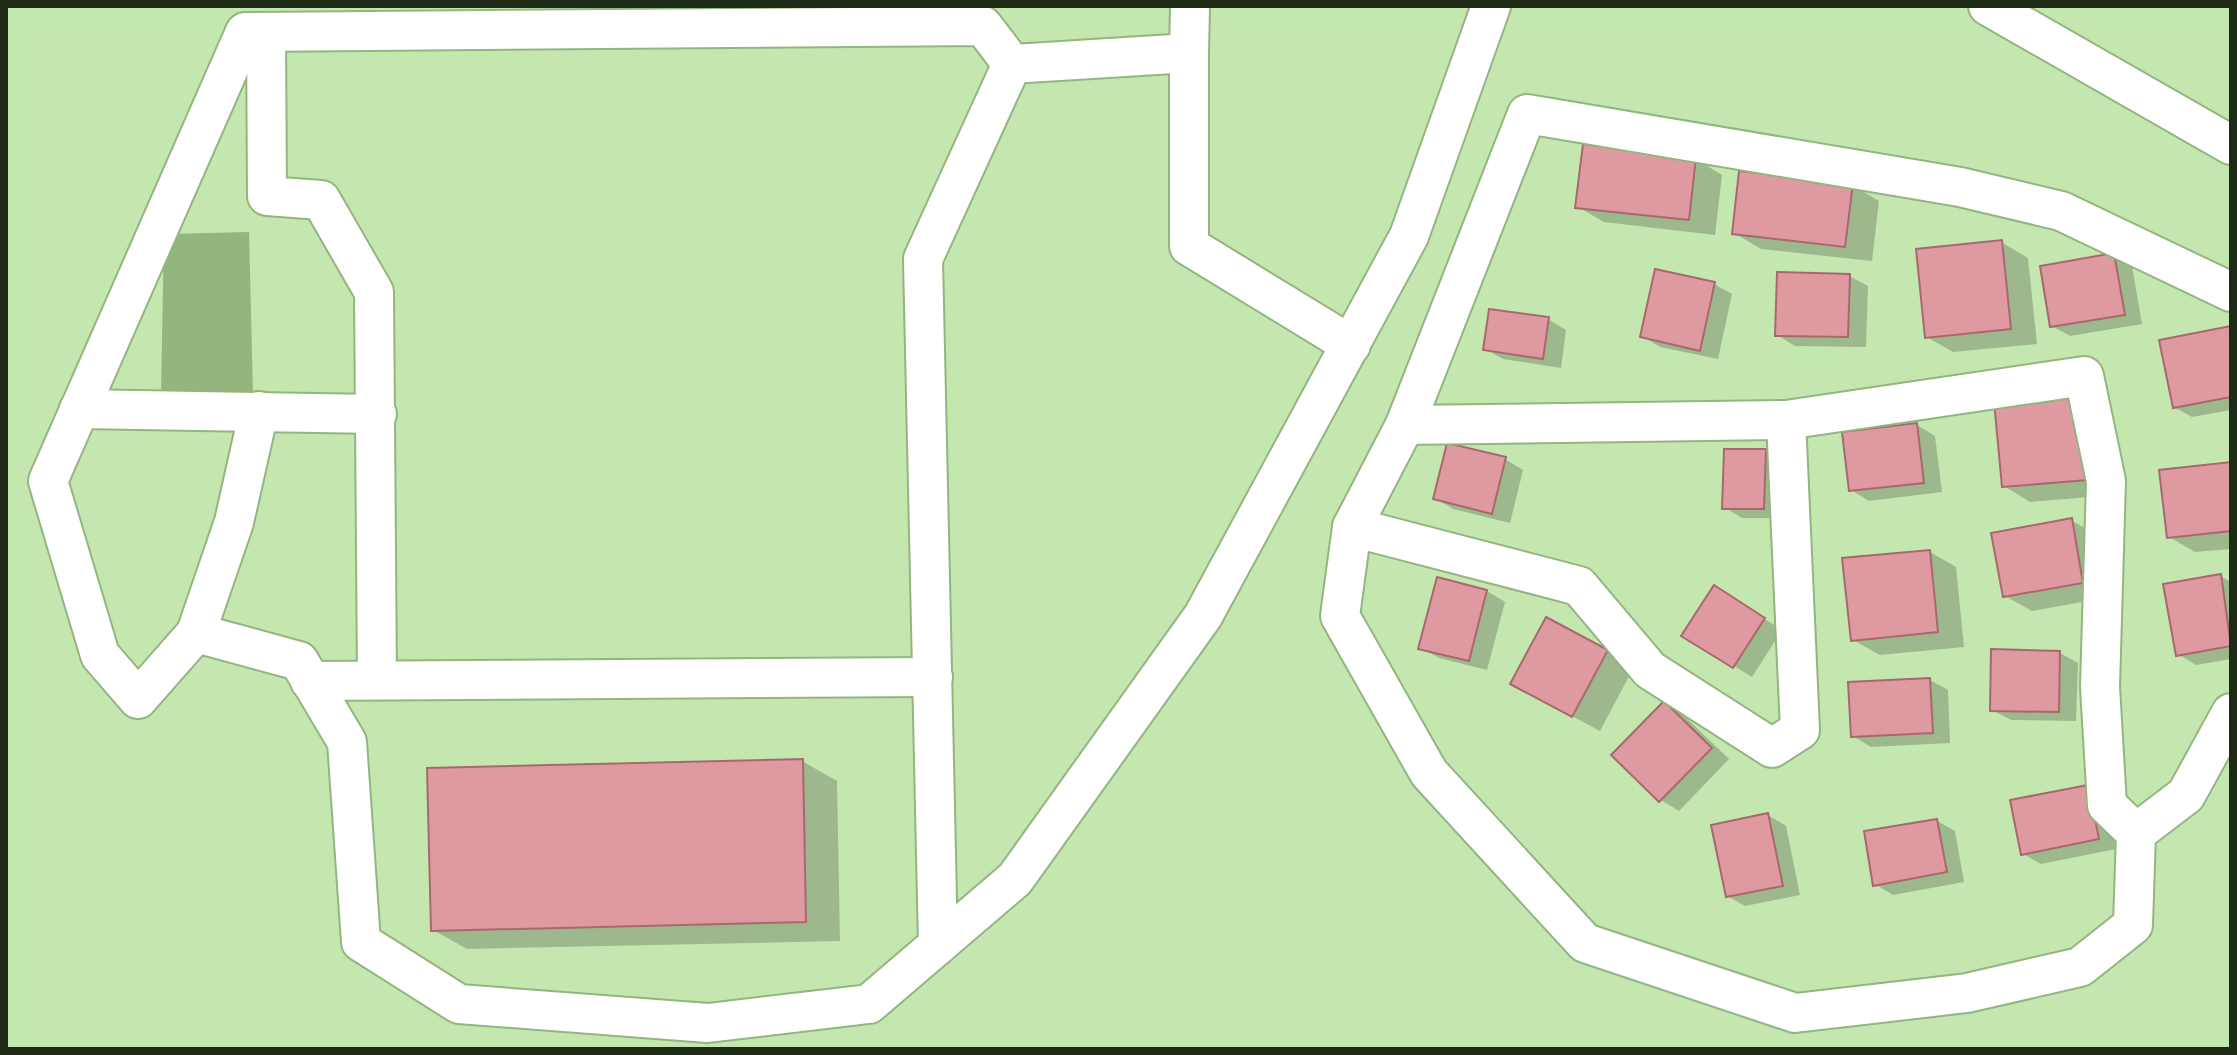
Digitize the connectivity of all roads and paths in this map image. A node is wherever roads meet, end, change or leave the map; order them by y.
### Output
1 (1190, 6) edge
2 (1491, 6) edge
3 (1988, 6) edge
4 (554, 18) edge
5 (266, 32) junction
6 (1189, 53) junction
7 (1012, 64) junction
8 (2231, 145) edge
9 (2231, 292) edge
10 (1351, 345) junction
11 (79, 409) junction
12 (259, 411) junction
13 (377, 414) junction
14 (1786, 420) junction
15 (1405, 425) junction
16 (1352, 527) junction
17 (196, 633) junction
18 (933, 677) junction
19 (377, 680) junction
20 (310, 681) junction
21 (2231, 713) edge
22 (2136, 833) junction
23 (938, 945) junction

1 - 6 street
2 - 10 street
3 - 8 street
4 - 5 street
4 - 7 street
5 - 11 street
5 - 13 street
6 - 7 street
6 - 10 street
7 - 18 street
9 - 15 street
10 - 23 street
11 - 12 street
11 - 17 street
12 - 13 street
12 - 17 street
13 - 19 street
14 - 15 street
14 - 16 street
14 - 22 street
15 - 16 street
16 - 22 street
17 - 20 street
18 - 19 street
18 - 23 street
19 - 20 street
20 - 23 street
21 - 22 street

